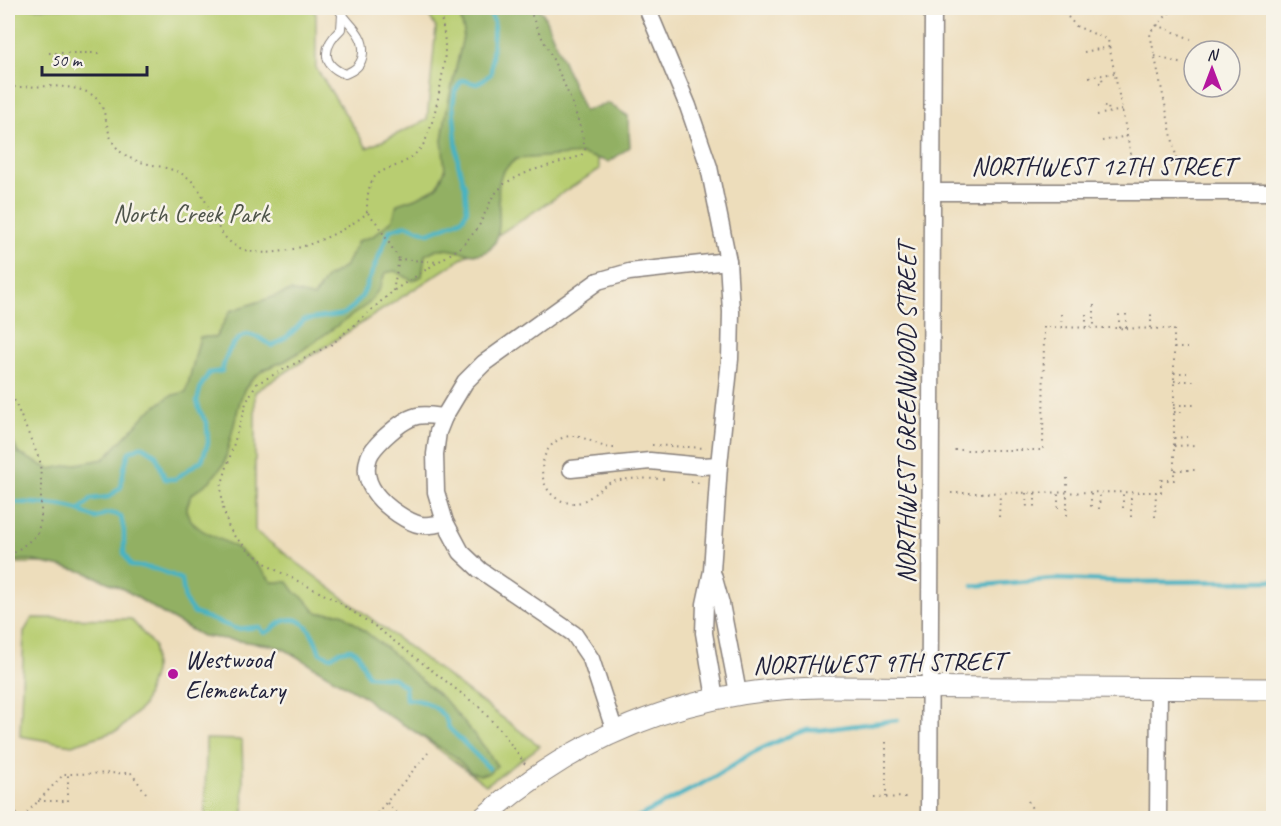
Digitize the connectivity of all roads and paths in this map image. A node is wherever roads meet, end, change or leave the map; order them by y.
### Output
1 (438, 8) edge
2 (530, 8) edge
3 (648, 8) edge
4 (933, 8) edge
5 (1060, 8) edge
6 (1174, 8) edge
7 (340, 11) edge
8 (1158, 25) junction
9 (1191, 39) dead end
10 (1109, 47) junction
11 (1084, 52) dead end
12 (49, 53) dead end
13 (102, 53) dead end
14 (1155, 56) junction
15 (1182, 64) dead end
16 (1115, 73) junction
17 (1101, 75) junction
18 (1089, 77) dead end
19 (1099, 83) dead end
20 (8, 87) edge
21 (1104, 107) dead end
22 (1122, 110) junction
23 (1109, 113) junction
24 (1097, 115) dead end
25 (1128, 136) junction
26 (1102, 141) dead end
27 (1135, 175) dead end
28 (1180, 175) dead end
29 (933, 192) junction
30 (1274, 192) edge
31 (367, 213) junction
32 (399, 259) junction
33 (728, 261) junction
34 (436, 262) junction
35 (393, 291) junction
36 (1094, 305) dead end
37 (1061, 314) dead end
38 (1086, 314) dead end
39 (1119, 314) dead end
40 (1126, 314) dead end
41 (1151, 314) dead end
42 (1062, 327) junction
43 (1086, 327) junction
44 (1094, 327) junction
45 (1119, 328) junction
46 (1126, 328) junction
47 (1151, 328) junction
48 (1174, 348) junction
49 (1187, 348) dead end
50 (1174, 373) junction
51 (1187, 373) dead end
52 (8, 377) edge
53 (1174, 381) junction
54 (1196, 381) dead end
55 (1174, 405) junction
56 (1196, 405) dead end
57 (1174, 412) junction
58 (1186, 412) dead end
59 (444, 417) junction
60 (1187, 437) dead end
61 (1174, 438) junction
62 (1195, 445) dead end
63 (1174, 446) junction
64 (951, 450) dead end
65 (720, 465) junction
66 (571, 469) dead end
67 (1175, 470) junction
68 (1196, 470) dead end
69 (1067, 478) dead end
70 (1100, 492) junction
71 (1156, 492) junction
72 (951, 493) dead end
73 (1000, 493) junction
74 (1026, 493) junction
75 (1035, 493) junction
76 (1058, 493) junction
77 (1067, 493) junction
78 (1091, 493) junction
79 (1123, 493) junction
80 (1131, 493) junction
81 (1026, 508) dead end
82 (1035, 508) dead end
83 (1058, 508) dead end
84 (1099, 508) dead end
85 (1123, 508) dead end
86 (1091, 509) dead end
87 (999, 517) dead end
88 (1067, 517) dead end
89 (1131, 517) dead end
90 (1155, 517) dead end
91 (445, 522) junction
92 (8, 566) edge
93 (712, 571) junction
94 (930, 688) junction
95 (1159, 689) junction
96 (1274, 689) edge
97 (738, 693) junction
98 (715, 698) junction
99 (615, 732) junction
100 (886, 742) dead end
101 (428, 753) dead end
102 (68, 774) junction
103 (534, 777) junction
104 (146, 793) dead end
105 (886, 797) junction
106 (908, 797) dead end
107 (874, 798) dead end
108 (39, 801) junction
109 (1028, 801) dead end
110 (386, 802) junction
111 (8, 805) edge
112 (23, 818) edge
113 (373, 819) edge
114 (402, 819) edge
115 (483, 819) edge
116 (929, 819) edge
117 (1037, 819) edge
118 (1158, 819) edge

1 - 31 path
2 - 34 path
3 - 33 street
4 - 29 street, NORTHWEST GREENWOOD STREET
5 - 10 path
6 - 8 path
7 - 7 lane
8 - 9 path
8 - 14 path
10 - 11 path
10 - 16 path
12 - 13 path
14 - 15 path
14 - 28 path
16 - 17 path
16 - 22 path
17 - 18 path
17 - 19 path
20 - 31 path
21 - 23 path
22 - 23 path
22 - 25 path
23 - 24 path
25 - 26 path
25 - 27 path
29 - 30 street, NORTHWEST 12TH STREET
29 - 94 street, NORTHWEST GREENWOOD STREET
31 - 32 path
32 - 34 path
32 - 35 path
33 - 59 street
33 - 65 street
34 - 35 path
35 - 103 path
36 - 44 path
37 - 42 path
38 - 43 path
39 - 45 path
40 - 46 path
41 - 47 path
42 - 43 path
42 - 64 path
43 - 44 path
44 - 45 path
45 - 46 path
46 - 47 path
47 - 48 path
48 - 49 path
48 - 50 path
50 - 51 path
50 - 53 path
52 - 92 path
53 - 54 path
53 - 55 path
55 - 56 path
55 - 57 path
57 - 58 path
57 - 61 path
59 - 91 street
59 - 91 street
60 - 61 path
61 - 63 path
62 - 63 path
63 - 67 path
65 - 66 street
65 - 93 street
67 - 68 path
67 - 71 path
69 - 77 path
70 - 78 path
70 - 79 path
70 - 84 path
71 - 80 path
71 - 90 path
72 - 73 path
73 - 74 path
73 - 87 path
74 - 75 path
74 - 81 path
75 - 76 path
75 - 82 path
76 - 77 path
76 - 83 path
77 - 78 path
77 - 88 path
78 - 86 path
79 - 80 path
79 - 85 path
80 - 89 path
91 - 99 street
93 - 97 street
93 - 98 street
94 - 95 street, NORTHWEST 9TH STREET
94 - 97 street, NORTHWEST 9TH STREET
94 - 116 street, NORTHWEST GREENWOOD STREET
95 - 96 street, NORTHWEST 9TH STREET
95 - 118 street
97 - 98 street, NORTHWEST 9TH STREET
98 - 99 street, NORTHWEST 9TH STREET
99 - 103 street, NORTHWEST 9TH STREET
100 - 105 path
101 - 110 path
102 - 104 path
102 - 108 path
102 - 108 path
103 - 115 street, NORTHWEST 9TH STREET
105 - 106 path
105 - 107 path
108 - 112 path
109 - 117 path
110 - 113 path
110 - 114 path
111 - 112 path

